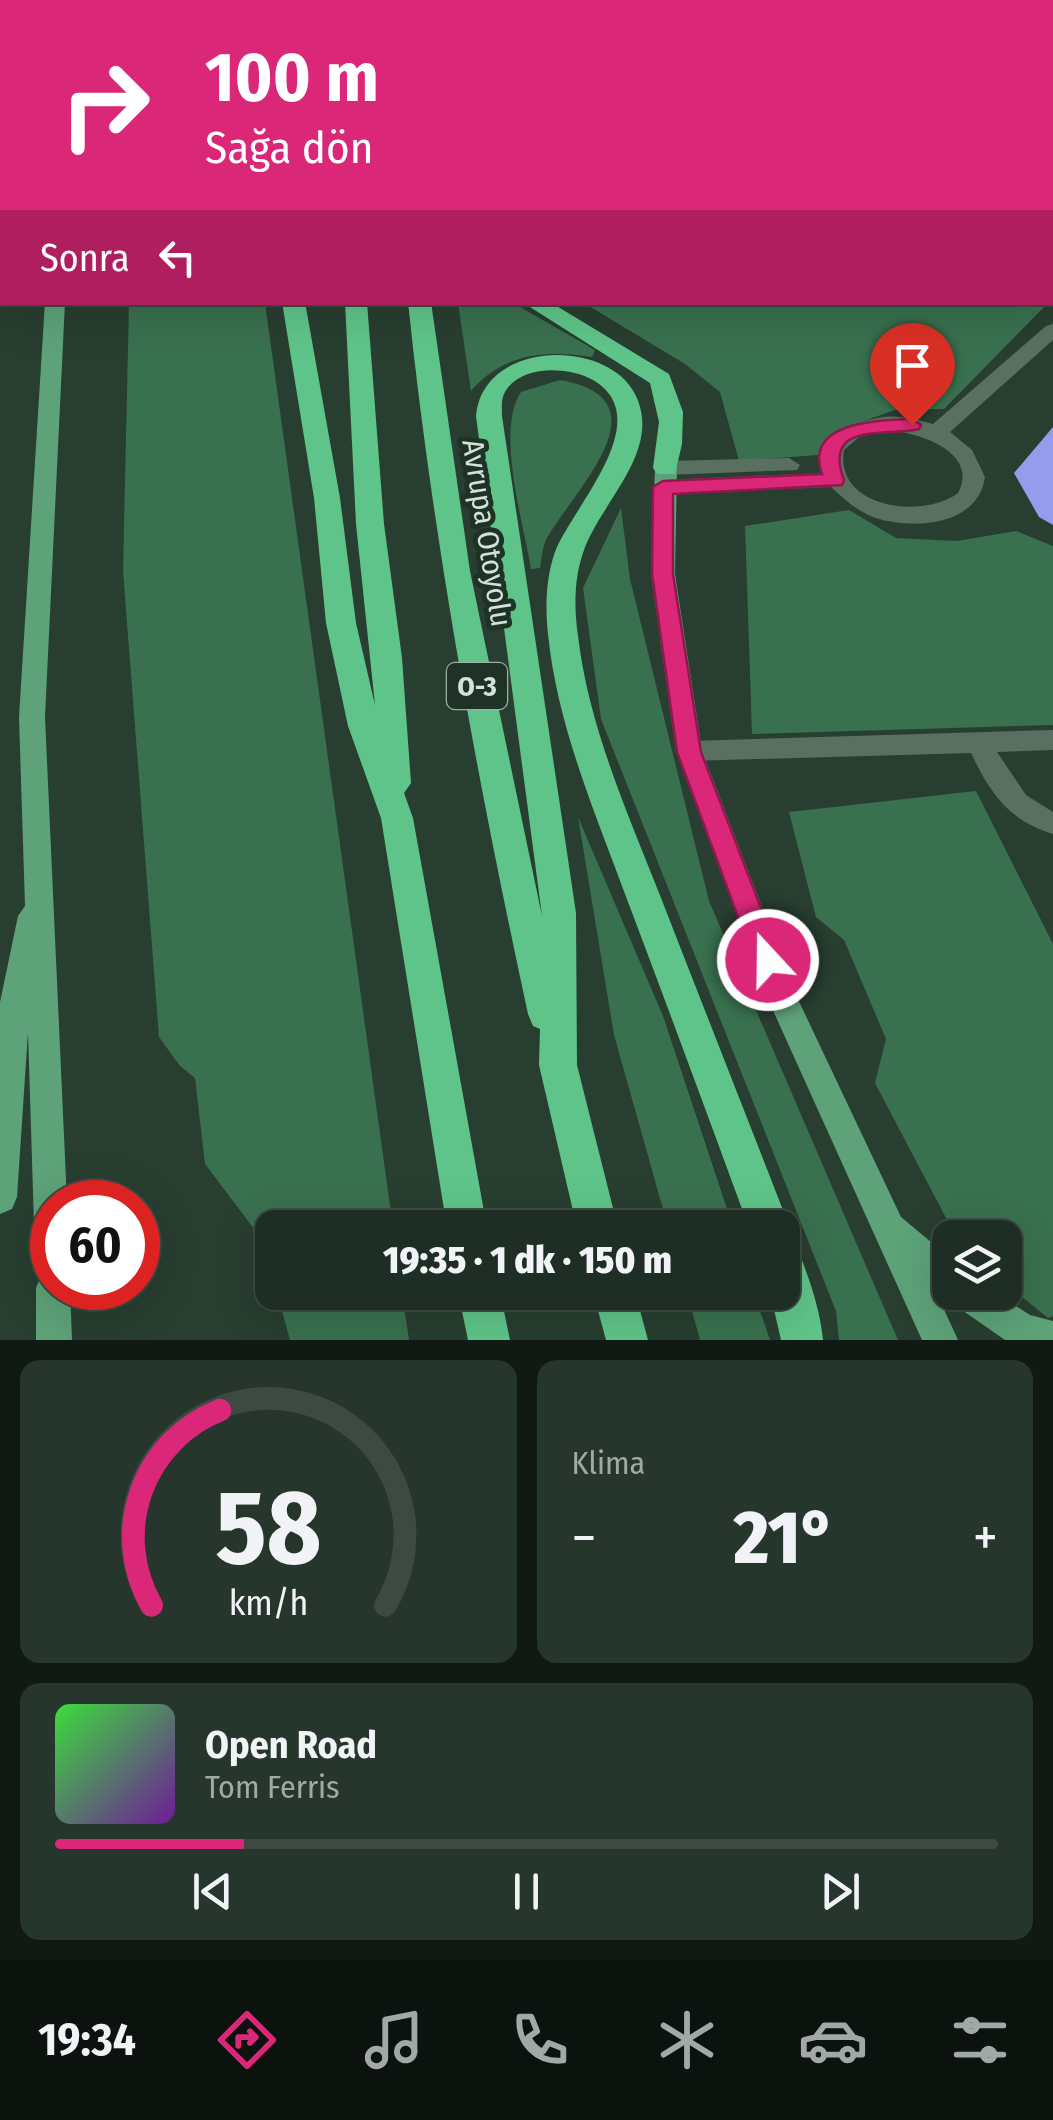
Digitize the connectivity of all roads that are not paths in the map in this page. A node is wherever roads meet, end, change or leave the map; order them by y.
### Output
1 (294, 305) edge
2 (356, 305) edge
3 (419, 305) edge
4 (538, 305) edge
5 (51, 309) edge
6 (1053, 330) edge
7 (936, 433) junction
8 (832, 472) junction
9 (664, 478) junction
10 (1053, 740) edge
11 (979, 742) junction
12 (689, 752) junction
13 (397, 818) junction
14 (1053, 823) edge
15 (40, 877) junction
16 (558, 1066) junction
17 (50, 1180) edge
18 (0, 1198) edge
19 (464, 1210) edge
20 (594, 1210) edge
21 (763, 1210) edge
22 (887, 1224) junction
23 (932, 1264) edge
24 (53, 1310) edge
25 (483, 1310) edge
26 (618, 1310) edge
27 (797, 1310) edge
28 (987, 1310) edge
29 (1053, 1339) edge
30 (54, 1340) edge
31 (489, 1340) edge
32 (626, 1340) edge
33 (802, 1340) edge
34 (940, 1340) edge

1 - 13 highway
2 - 13 highway
3 - 16 highway, Avrupa Otoyolu / O-3
4 - 9 highway
5 - 15 main road
6 - 7 street
7 - 8 street
7 - 8 street
8 - 9 street
9 - 12 main road
10 - 11 street
11 - 12 street
11 - 14 street
12 - 22 main road
13 - 19 highway
15 - 17 main road
15 - 18 main road
16 - 20 highway, O-3
16 - 21 highway
22 - 23 main road
22 - 34 main road
24 - 30 main road
25 - 31 highway
26 - 32 highway
27 - 33 highway
28 - 29 main road

